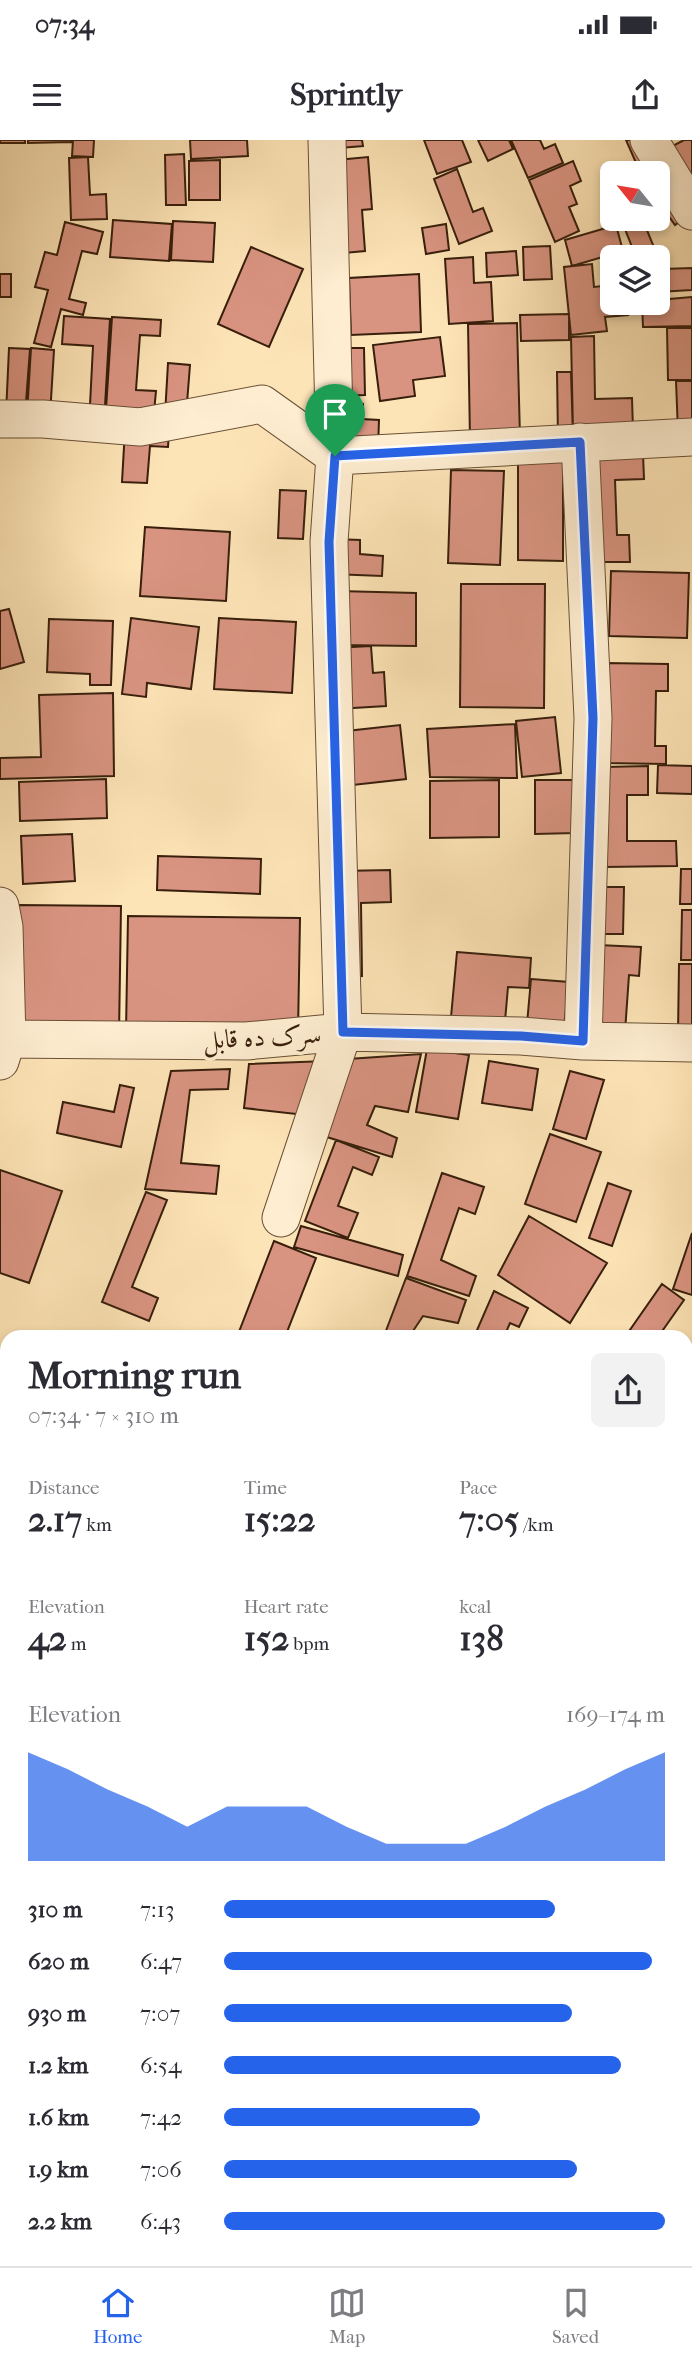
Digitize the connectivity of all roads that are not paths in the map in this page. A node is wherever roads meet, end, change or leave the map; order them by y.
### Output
1 (327, 140) edge
2 (649, 140) edge
3 (692, 211) edge
4 (0, 419) edge
5 (692, 437) edge
6 (580, 442) junction
7 (335, 456) junction
8 (0, 906) edge
9 (343, 1032) junction
10 (583, 1041) junction
11 (692, 1043) edge
12 (2, 1047) edge
13 (281, 1217) dead end

1 - 7 street
2 - 3 street
4 - 7 street
5 - 6 street
6 - 7 street
6 - 10 street
7 - 9 street
8 - 12 street
9 - 10 street, سرک ده قابل
9 - 12 street, سرک ده قابل
9 - 13 street
10 - 11 street, سرک ده قابل

